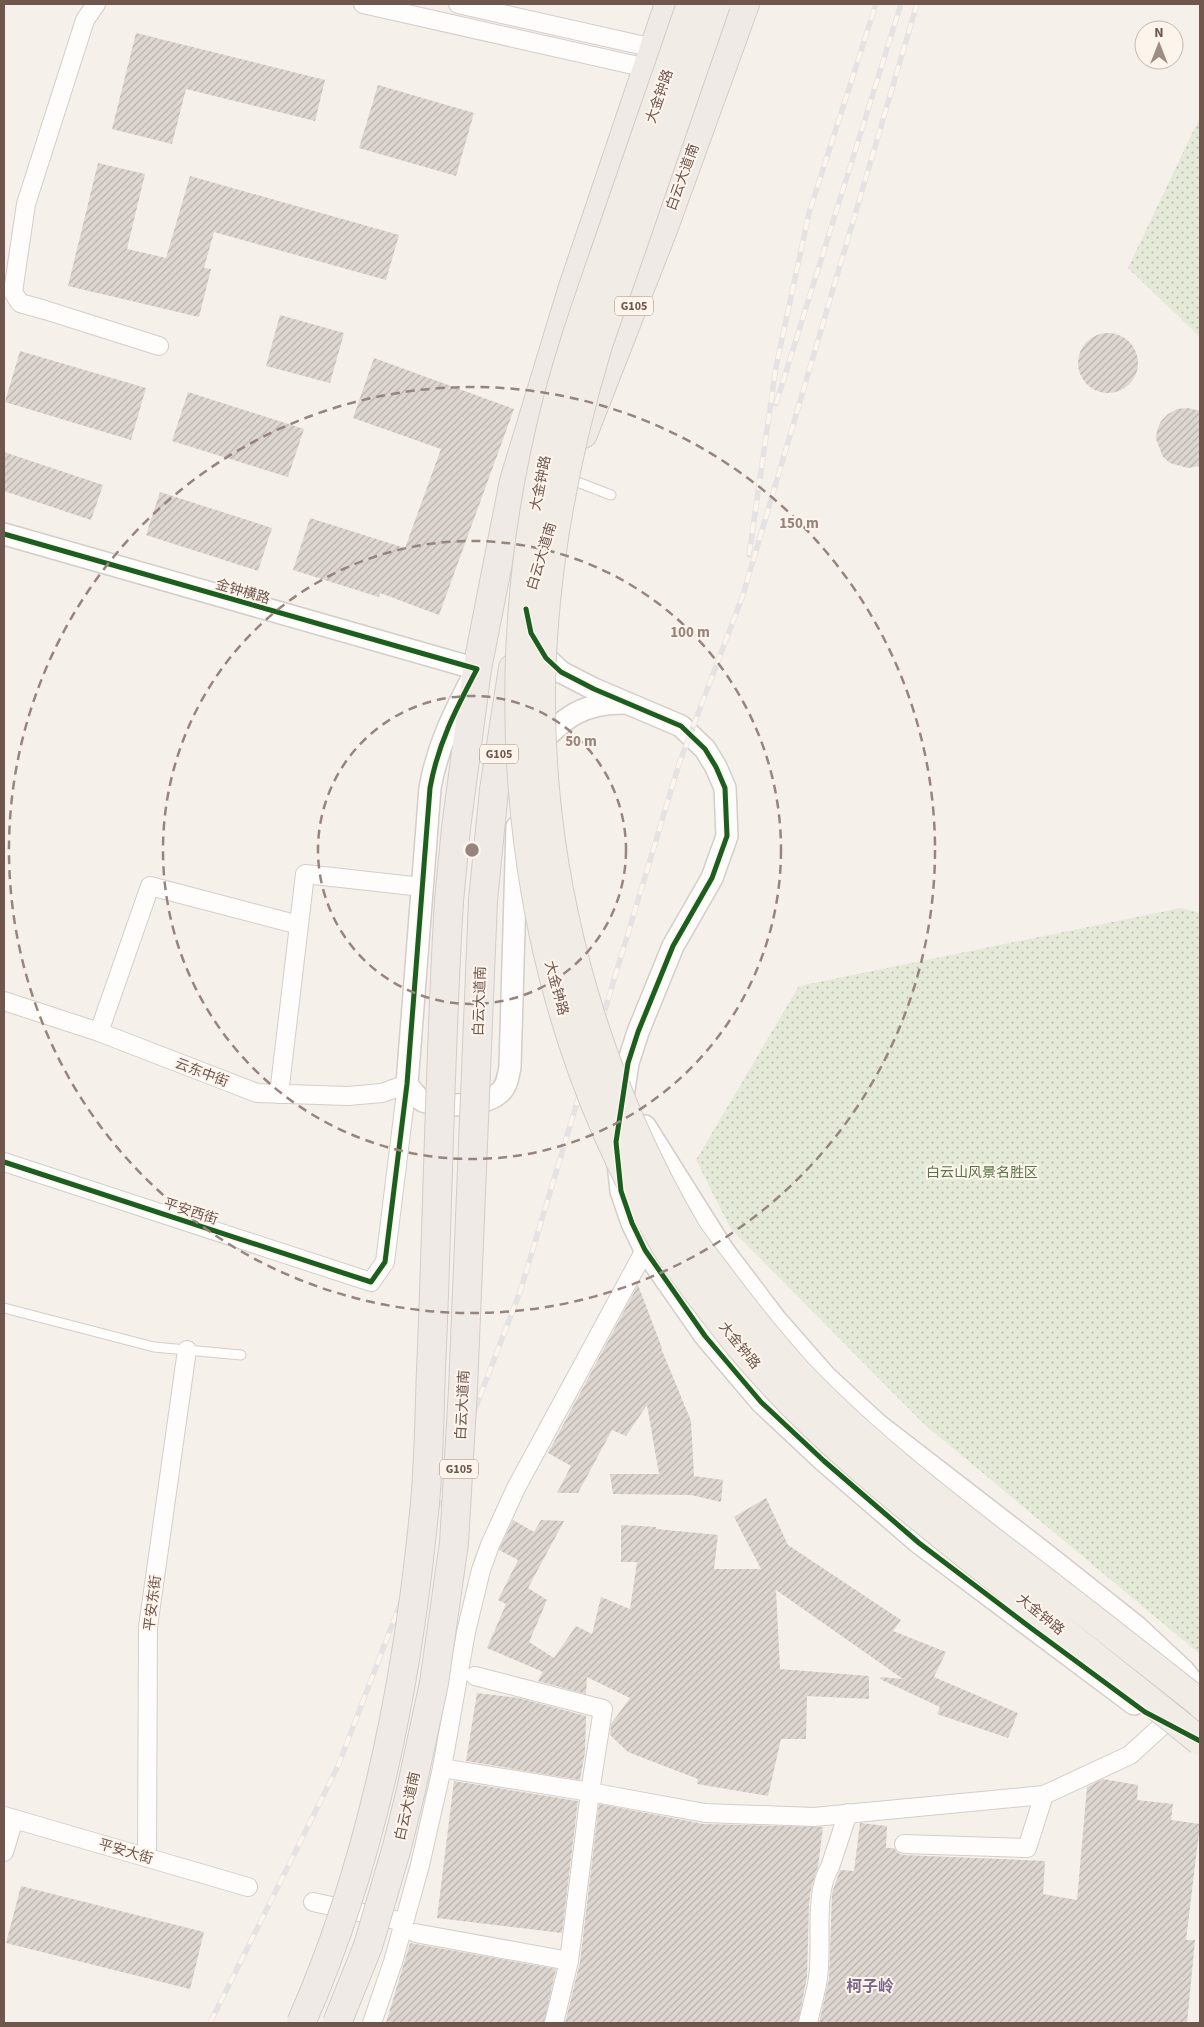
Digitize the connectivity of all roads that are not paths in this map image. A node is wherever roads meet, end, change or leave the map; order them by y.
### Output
1 (96, 4) edge
2 (363, 4) edge
3 (458, 4) edge
4 (669, 4) edge
5 (691, 4) edge
6 (716, 4) edge
7 (745, 4) edge
8 (650, 58) junction
9 (159, 346) dead end
10 (566, 478) junction
11 (611, 495) dead end
12 (4, 534) edge
13 (526, 609) junction
14 (477, 669) junction
15 (627, 703) junction
16 (519, 764) junction
17 (422, 887) junction
18 (299, 925) junction
19 (4, 1001) edge
20 (99, 1032) junction
21 (628, 1062) junction
22 (407, 1084) junction
23 (279, 1094) junction
24 (4, 1162) edge
25 (645, 1250) junction
26 (4, 1308) edge
27 (187, 1350) junction
28 (241, 1355) dead end
29 (475, 1676) dead end
30 (1200, 1691) edge
31 (1200, 1702) edge
32 (1165, 1722) junction
33 (1200, 1741) edge
34 (442, 1768) junction
35 (590, 1792) junction
36 (1044, 1795) junction
37 (848, 1814) junction
38 (9, 1817) edge
39 (904, 1844) dead end
40 (4, 1852) edge
41 (147, 1858) junction
42 (248, 1887) dead end
43 (313, 1902) dead end
44 (410, 1928) junction
45 (569, 1961) junction
46 (301, 2023) edge
47 (337, 2023) edge
48 (372, 2023) edge
49 (554, 2023) edge
50 (808, 2023) edge

1 - 9 street
2 - 8 street
3 - 8 street
4 - 8 highway, G105
5 - 33 main road, 大金钟路, bridge
6 - 31 main road, 大金钟路, bridge
7 - 10 highway, 白云大道南 / G105
8 - 14 highway, G105
10 - 11 lane
10 - 13 highway, 白云大道南 / G105
12 - 14 street, 金钟横路
13 - 15 street
13 - 16 street
13 - 47 highway, 白云大道南 / G105, bridge
14 - 17 street
14 - 46 highway, G105, bridge
15 - 16 street
15 - 21 street
16 - 22 street
17 - 18 street
17 - 22 street
18 - 20 street
18 - 23 street
19 - 20 street, 云东中街
20 - 23 street, 云东中街
21 - 25 street
21 - 30 street
22 - 23 street, 云东中街
22 - 24 street, 平安西街
25 - 32 street
25 - 34 street
26 - 27 lane
27 - 28 lane
27 - 41 street, 平安东街
29 - 35 street
32 - 33 street
32 - 36 street
34 - 35 street
34 - 44 street
35 - 37 street
35 - 45 street
36 - 37 street
36 - 39 street
37 - 50 street
38 - 40 street
38 - 41 street, 平安大街
41 - 42 street, 平安大街
43 - 44 street
44 - 45 street
44 - 48 street
45 - 49 street

